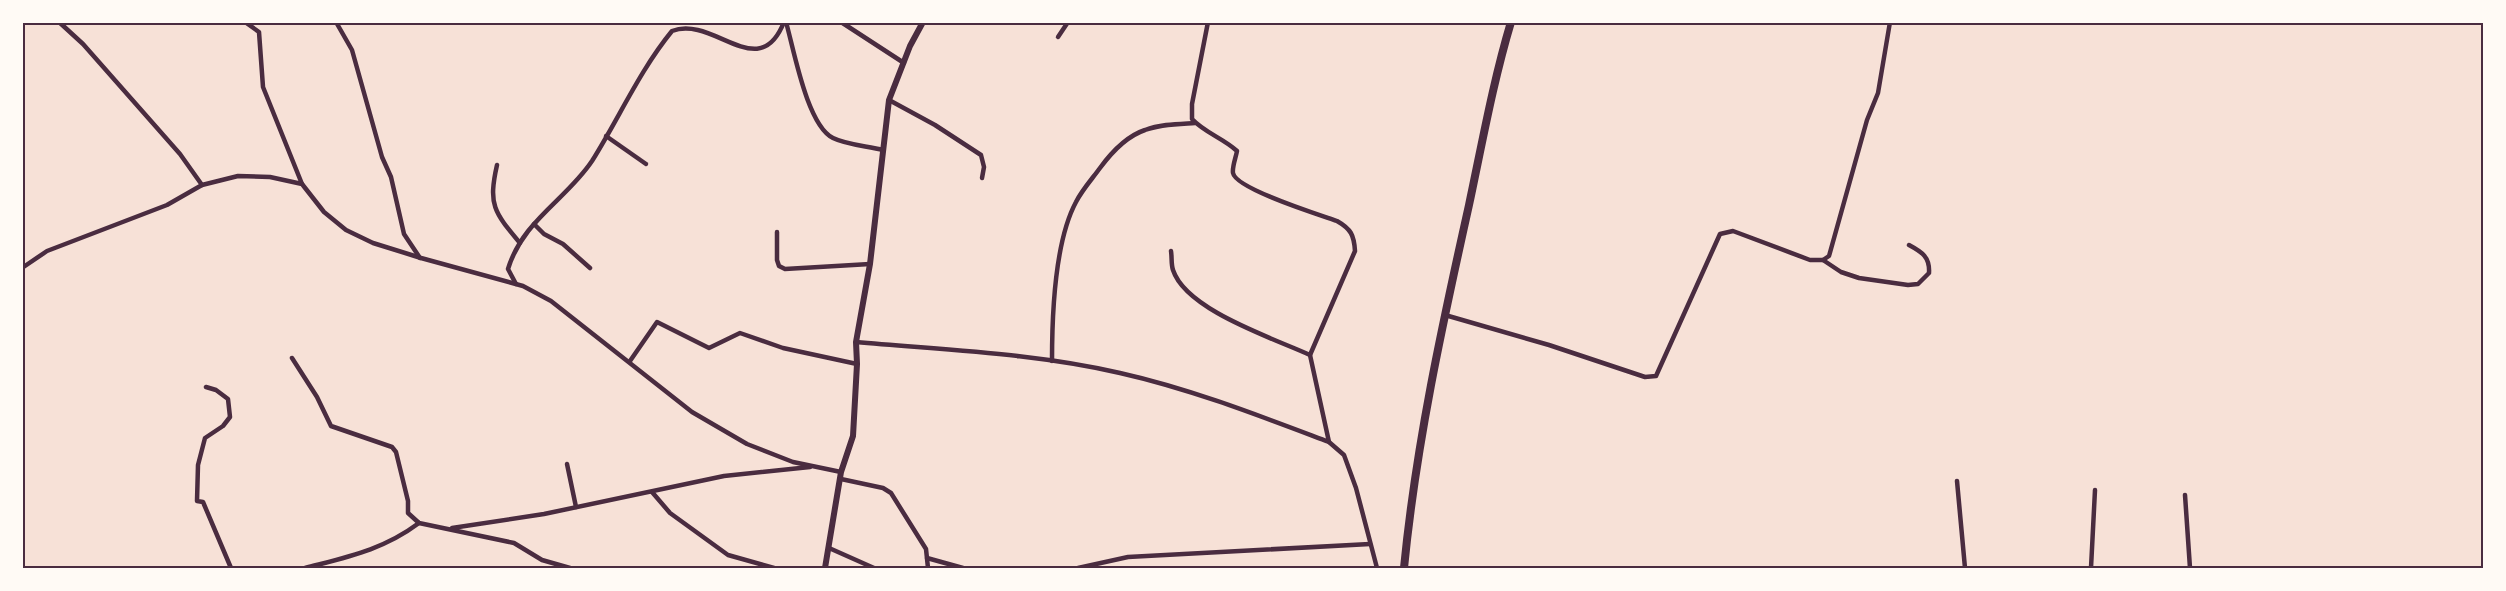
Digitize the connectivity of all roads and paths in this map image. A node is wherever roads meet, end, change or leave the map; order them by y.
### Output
1 (59, 22) edge
2 (245, 22) edge
3 (336, 22) edge
4 (785, 22) edge
5 (841, 22) edge
6 (923, 22) edge
7 (1068, 22) edge
8 (1208, 22) edge
9 (1510, 22) edge
10 (1890, 22) edge
11 (1058, 37) dead end
12 (904, 64) junction
13 (890, 100) junction
14 (1195, 123) junction
15 (606, 136) junction
16 (883, 150) junction
17 (646, 164) dead end
18 (497, 165) dead end
19 (982, 178) dead end
20 (302, 184) junction
21 (202, 185) junction
22 (534, 224) junction
23 (777, 232) dead end
24 (520, 243) junction
25 (1909, 245) dead end
26 (1171, 251) dead end
27 (421, 258) junction
28 (1823, 260) junction
29 (870, 264) junction
30 (22, 268) edge
31 (590, 268) dead end
32 (516, 284) junction
33 (1444, 315) junction
34 (856, 342) junction
35 (1310, 355) junction
36 (292, 358) dead end
37 (630, 361) junction
38 (1052, 361) junction
39 (857, 364) junction
40 (206, 387) dead end
41 (1329, 442) junction
42 (567, 464) dead end
43 (816, 467) junction
44 (841, 476) junction
45 (1957, 481) dead end
46 (2095, 490) dead end
47 (652, 492) junction
48 (2185, 495) dead end
49 (576, 507) junction
50 (419, 523) junction
51 (450, 529) junction
52 (1370, 544) junction
53 (829, 548) junction
54 (927, 558) junction
55 (231, 568) edge
56 (305, 568) edge
57 (570, 568) edge
58 (774, 568) edge
59 (825, 568) edge
60 (874, 568) edge
61 (928, 568) edge
62 (963, 568) edge
63 (1078, 568) edge
64 (1377, 568) edge
65 (1404, 568) edge
66 (1965, 568) edge
67 (2091, 568) edge
68 (2190, 568) edge

1 - 21 street
2 - 20 street
3 - 27 street
4 - 15 street
4 - 16 street
5 - 12 street
6 - 12 street
7 - 11 street
8 - 14 street
9 - 33 main road
10 - 28 street
12 - 13 street
13 - 16 street
13 - 19 street
14 - 35 street
14 - 38 street
15 - 17 street
15 - 22 street
16 - 29 street
18 - 24 street
20 - 21 street
20 - 27 street
21 - 30 street
22 - 24 street
22 - 31 street
23 - 29 street
24 - 32 street
25 - 28 street
26 - 35 street
27 - 32 street
28 - 33 street
29 - 34 street
32 - 37 street
33 - 65 main road
34 - 38 street
34 - 39 street
35 - 41 street
36 - 50 street
37 - 39 street
37 - 43 street
38 - 41 street
39 - 44 street
40 - 55 street
41 - 52 street
42 - 49 street
43 - 44 street
43 - 47 street
44 - 53 street
44 - 54 street
45 - 66 street
46 - 67 street
47 - 49 street
47 - 58 street
48 - 68 street
49 - 51 street
50 - 51 street
50 - 56 street
51 - 57 street
52 - 63 street
52 - 64 street
53 - 59 street
53 - 60 street
54 - 61 street
54 - 62 street

